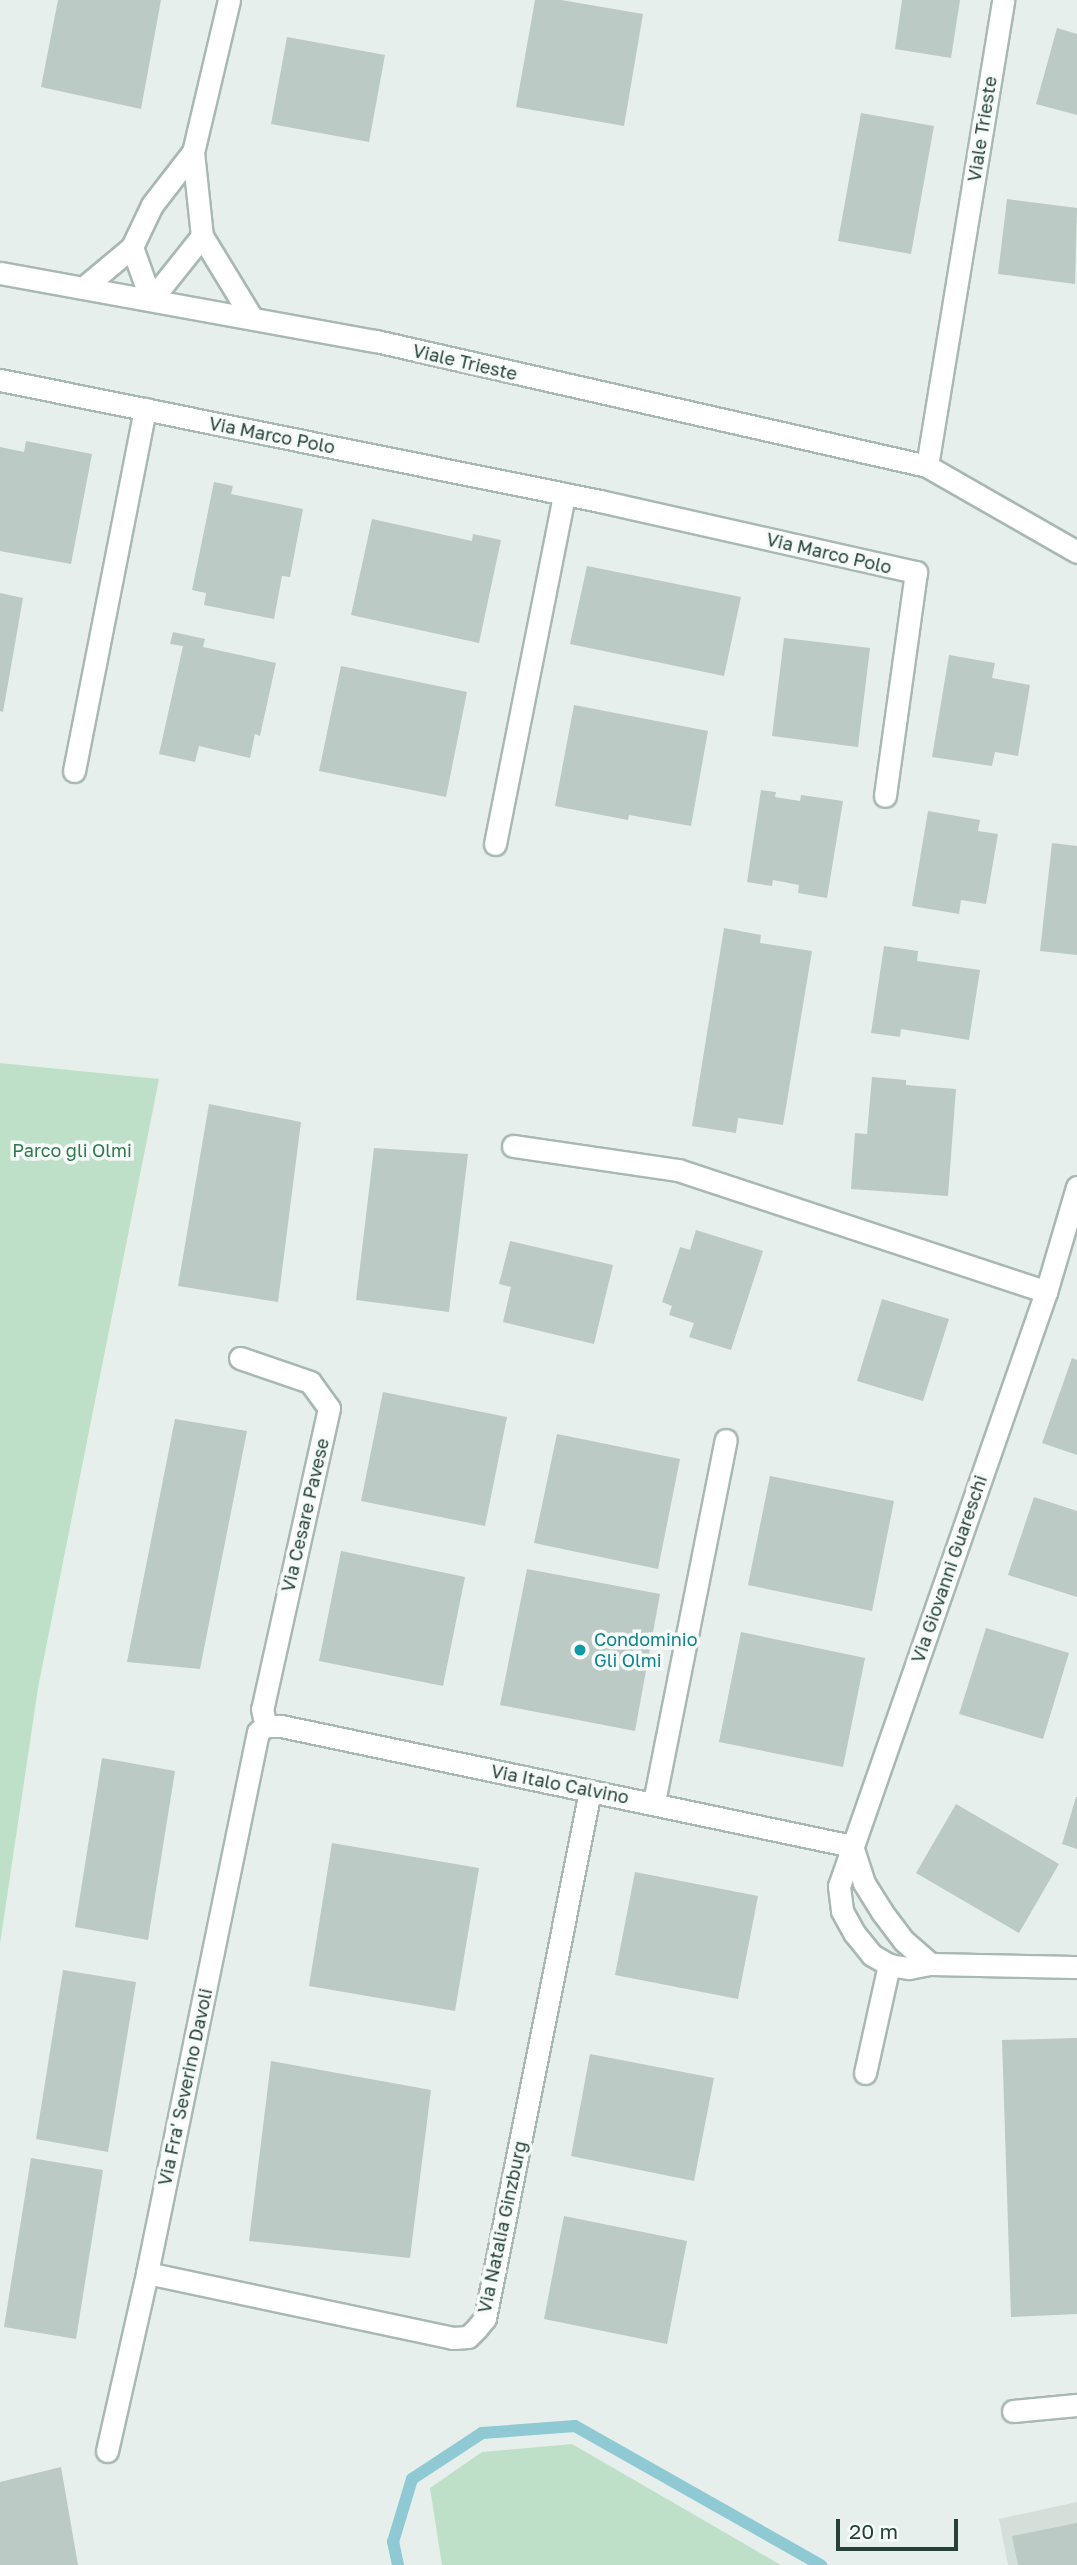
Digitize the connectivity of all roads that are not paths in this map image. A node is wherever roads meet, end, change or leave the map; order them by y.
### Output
1 (229, 0) edge
2 (1003, 0) edge
3 (193, 152) junction
4 (202, 236) junction
5 (132, 247) junction
6 (0, 273) edge
7 (83, 288) junction
8 (151, 300) junction
9 (252, 318) junction
10 (0, 380) edge
11 (145, 410) junction
12 (927, 466) junction
13 (564, 494) junction
14 (1077, 552) edge
15 (74, 771) dead end
16 (885, 796) dead end
17 (495, 844) dead end
18 (513, 1146) dead end
19 (1077, 1187) edge
20 (1046, 1292) junction
21 (240, 1358) dead end
22 (726, 1440) dead end
23 (266, 1726) junction
24 (590, 1791) junction
25 (654, 1802) junction
26 (852, 1846) junction
27 (930, 1964) junction
28 (889, 1965) junction
29 (1077, 1967) edge
30 (865, 2073) dead end
31 (147, 2273) junction
32 (1077, 2405) edge
33 (1013, 2411) dead end
34 (107, 2451) dead end

1 - 3 street
2 - 12 street, Viale Trieste
3 - 4 street
3 - 5 street
4 - 8 street
4 - 9 street
5 - 7 street
5 - 8 street
6 - 7 street, Viale Trieste
7 - 8 street, Viale Trieste
8 - 9 street, Viale Trieste
9 - 12 street, Viale Trieste
10 - 11 street, Via Marco Polo
11 - 13 street, Via Marco Polo
11 - 15 street
12 - 14 street, Viale Trieste
13 - 16 street, Via Marco Polo
13 - 17 street
18 - 20 street
19 - 20 street, Via Giovanni Guareschi
20 - 26 street, Via Giovanni Guareschi
21 - 23 street, Via Cesare Pavese
22 - 25 street
23 - 24 street, Via Italo Calvino
23 - 31 street, Via Fra' Severino Davoli
24 - 25 street, Via Italo Calvino
24 - 31 street, Via Natalia Ginzburg
25 - 26 street, Via Italo Calvino
26 - 27 street
26 - 28 street, Via Giovanni Guareschi
27 - 28 street
27 - 29 street
28 - 30 street
31 - 34 street, Via Fra' Severino Davoli
32 - 33 street

